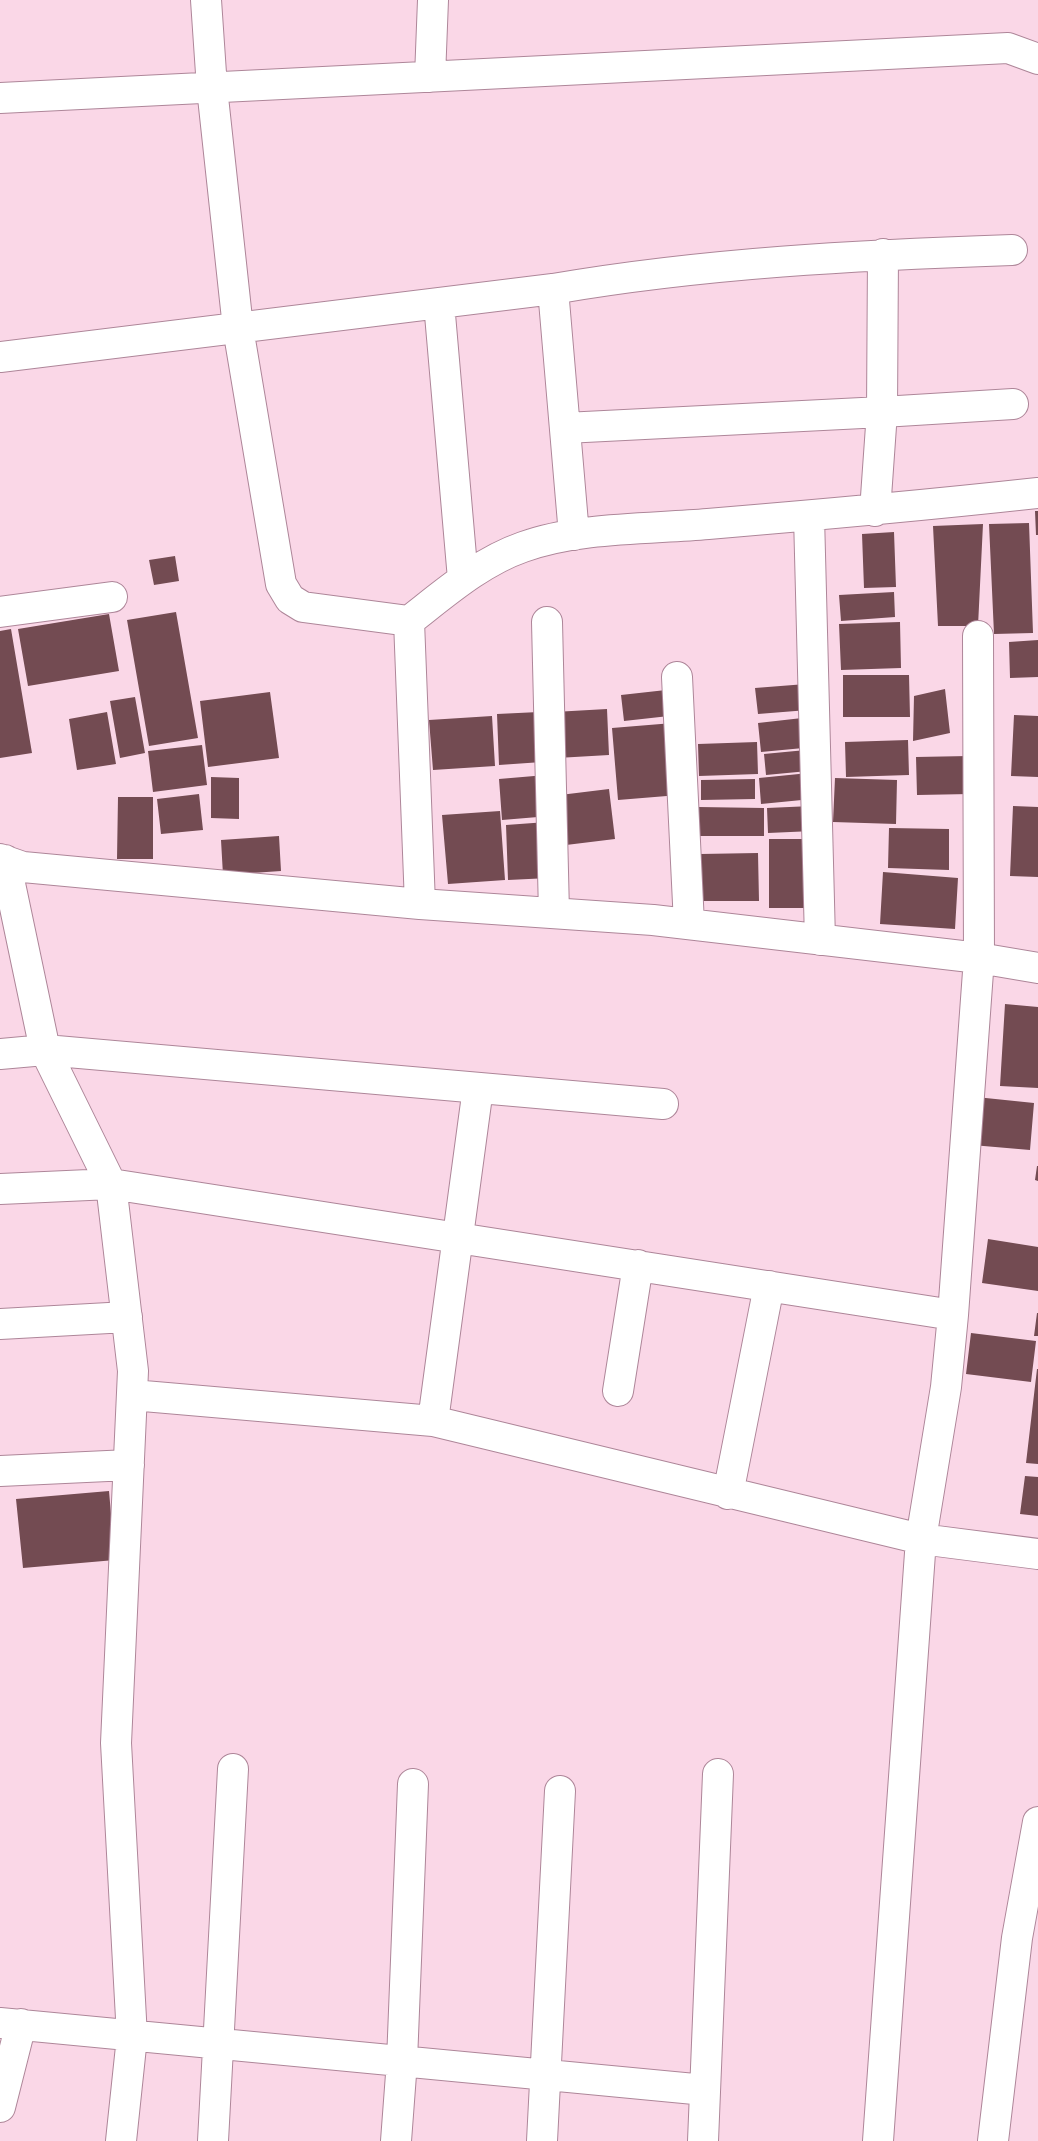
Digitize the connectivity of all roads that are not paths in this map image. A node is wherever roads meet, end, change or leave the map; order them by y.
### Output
1 (206, 0) edge
2 (433, 0) edge
3 (1038, 59) edge
4 (430, 77) junction
5 (212, 88) junction
6 (0, 98) edge
7 (1012, 250) dead end
8 (884, 254) junction
9 (553, 289) junction
10 (439, 303) junction
11 (238, 328) junction
12 (0, 357) edge
13 (1013, 404) dead end
14 (882, 412) junction
15 (565, 428) junction
16 (1038, 493) edge
17 (875, 511) junction
18 (809, 516) junction
19 (574, 535) junction
20 (463, 579) junction
21 (112, 597) dead end
22 (0, 612) edge
23 (409, 621) junction
24 (547, 622) dead end
25 (978, 636) dead end
26 (677, 677) dead end
27 (2, 860) edge
28 (420, 904) junction
29 (555, 913) junction
30 (689, 924) junction
31 (820, 940) junction
32 (979, 958) junction
33 (1038, 968) edge
34 (45, 1050) junction
35 (0, 1054) edge
36 (478, 1088) junction
37 (663, 1104) dead end
38 (111, 1184) junction
39 (0, 1189) edge
40 (458, 1237) junction
41 (638, 1265) junction
42 (769, 1286) junction
43 (953, 1314) junction
44 (127, 1317) junction
45 (0, 1324) edge
46 (618, 1391) dead end
47 (132, 1395) junction
48 (433, 1421) junction
49 (129, 1465) junction
50 (0, 1471) edge
51 (728, 1494) junction
52 (921, 1539) junction
53 (1038, 1554) edge
54 (232, 1769) dead end
55 (718, 1774) dead end
56 (413, 1784) dead end
57 (560, 1791) dead end
58 (1038, 1822) edge
59 (10, 2024) edge
60 (132, 2037) junction
61 (218, 2045) junction
62 (402, 2061) junction
63 (545, 2075) junction
64 (705, 2090) junction
65 (0, 2107) edge
66 (121, 2141) edge
67 (213, 2141) edge
68 (396, 2141) edge
69 (542, 2141) edge
70 (704, 2141) edge
71 (878, 2141) edge
72 (993, 2141) edge

1 - 5 street
2 - 4 street
3 - 4 street
4 - 5 street
5 - 6 street
5 - 11 street
7 - 8 street
8 - 9 street
8 - 14 street
9 - 10 street
9 - 15 street
10 - 11 street
10 - 20 street
11 - 12 street
11 - 23 street
13 - 14 street
14 - 15 street
14 - 17 street
15 - 19 street
16 - 17 street
17 - 18 street
18 - 19 street
18 - 31 street
19 - 20 street
20 - 23 street
21 - 22 street
23 - 28 street
24 - 29 street
25 - 32 street
26 - 30 street
27 - 28 street
27 - 34 street
28 - 29 street
29 - 30 street
30 - 31 street
31 - 32 street
32 - 33 street
32 - 43 street
34 - 35 street
34 - 36 street
34 - 38 street
36 - 37 street
36 - 40 street
38 - 39 street
38 - 40 street
38 - 44 street
40 - 41 street
40 - 48 street
41 - 42 street
41 - 46 street
42 - 43 street
42 - 51 street
43 - 52 street
44 - 45 street
44 - 47 street
47 - 48 street
47 - 49 street
48 - 51 street
49 - 50 street
49 - 60 street
51 - 52 street
52 - 53 street
52 - 71 street
54 - 61 street
55 - 64 street
56 - 62 street
57 - 63 street
58 - 72 street
59 - 60 street
59 - 65 street
60 - 61 street
60 - 66 street
61 - 62 street
61 - 67 street
62 - 63 street
62 - 68 street
63 - 64 street
63 - 69 street
64 - 70 street

